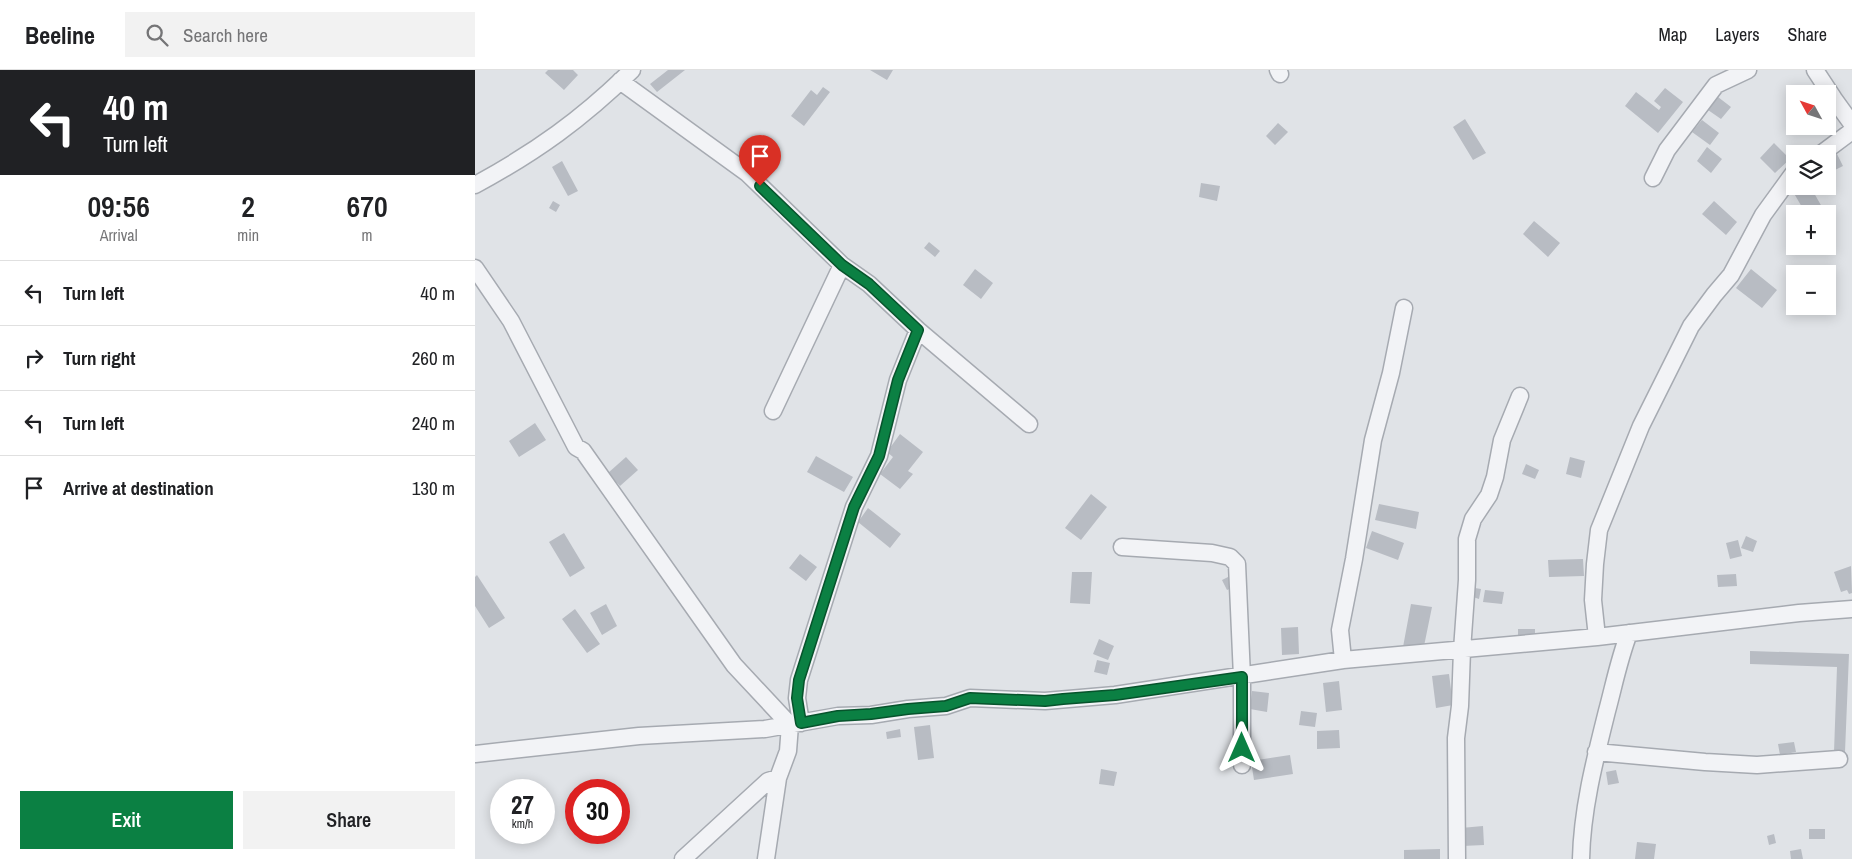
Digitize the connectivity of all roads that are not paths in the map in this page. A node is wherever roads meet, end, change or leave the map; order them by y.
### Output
1 (1748, 70) edge
2 (1815, 70) edge
3 (626, 76) edge
4 (1852, 124) edge
5 (1852, 130) edge
6 (1833, 145) edge
7 (1653, 178) dead end
8 (1786, 183) edge
9 (475, 185) edge
10 (842, 265) junction
11 (475, 268) edge
12 (1404, 308) dead end
13 (918, 330) junction
14 (1520, 396) dead end
15 (773, 410) dead end
16 (1029, 424) dead end
17 (1122, 547) dead end
18 (1852, 609) edge
19 (1629, 634) junction
20 (1597, 637) junction
21 (1461, 650) junction
22 (1343, 660) junction
23 (1242, 677) junction
24 (796, 724) junction
25 (1596, 752) junction
26 (475, 754) edge
27 (1839, 759) dead end
28 (1242, 765) dead end
29 (778, 778) junction
30 (683, 859) edge
31 (766, 859) edge
32 (1457, 859) edge
33 (1581, 859) edge

1 - 7 street
2 - 4 street
3 - 9 street
3 - 10 street
5 - 6 street
8 - 20 street
10 - 13 street
10 - 15 street
11 - 24 street
12 - 22 street
13 - 16 street
13 - 24 street
14 - 21 street
17 - 23 street
18 - 19 street
19 - 20 street
19 - 25 street
20 - 21 street
21 - 22 street
21 - 32 street
22 - 23 street
23 - 24 street
23 - 28 street
24 - 26 street
24 - 29 street
25 - 27 street
25 - 33 street
29 - 30 street
29 - 31 street

